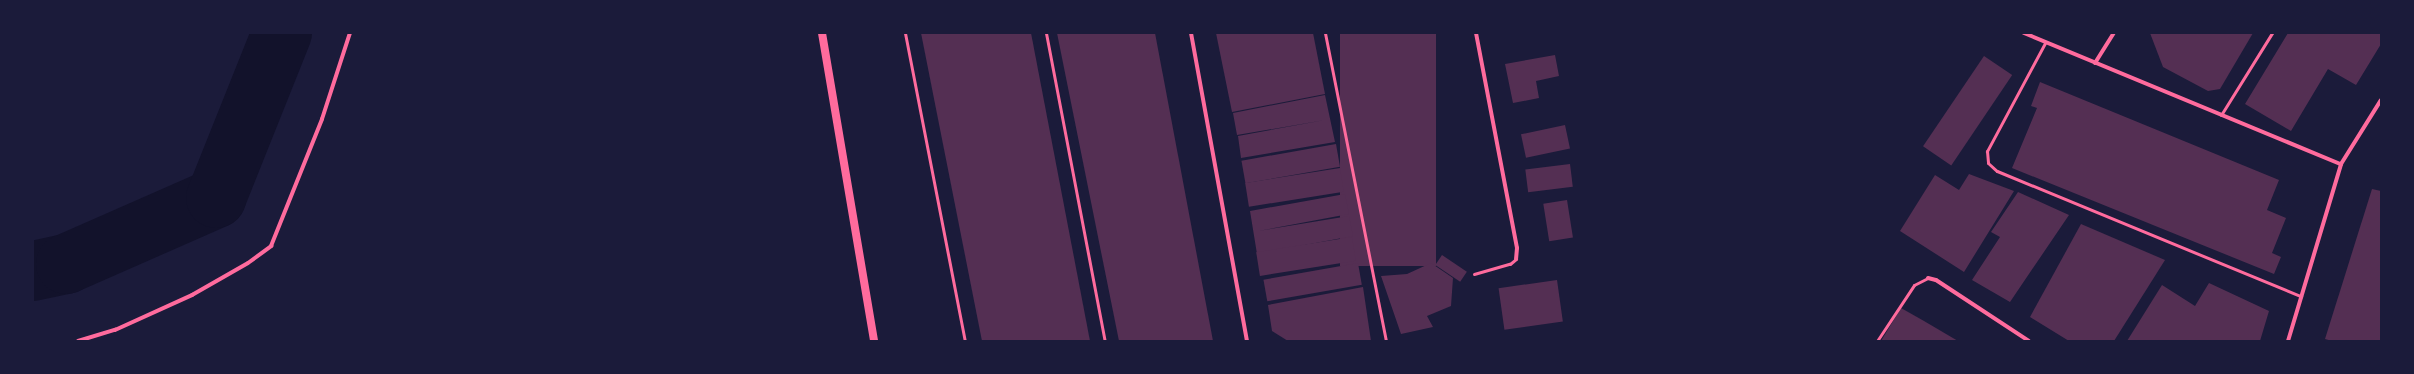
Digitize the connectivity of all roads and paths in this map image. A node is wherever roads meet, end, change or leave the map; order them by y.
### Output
1 (350, 33) edge
2 (822, 33) edge
3 (905, 33) edge
4 (1046, 33) edge
5 (1191, 33) edge
6 (1325, 33) edge
7 (1476, 33) edge
8 (2024, 33) edge
9 (2114, 33) edge
10 (2272, 33) edge
11 (2046, 43) junction
12 (2095, 63) junction
13 (2381, 100) edge
14 (2221, 115) junction
15 (2341, 164) junction
16 (1516, 259) joint
17 (1474, 274) dead end
18 (1928, 278) joint
19 (2301, 296) junction
20 (78, 341) edge
21 (874, 341) edge
22 (965, 341) edge
23 (1105, 341) edge
24 (1247, 341) edge
25 (1386, 341) edge
26 (1877, 341) edge
27 (2029, 341) edge
28 (2289, 341) edge

1 - 20 street
2 - 21 main road
3 - 22 lane
4 - 23 lane
5 - 24 street
6 - 25 lane
7 - 16 street
8 - 11 street
9 - 12 street
10 - 14 lane
11 - 12 street
11 - 19 lane
12 - 14 street
13 - 15 street
14 - 15 street
15 - 19 street
16 - 17 lane
18 - 26 lane
18 - 27 street
19 - 28 street

